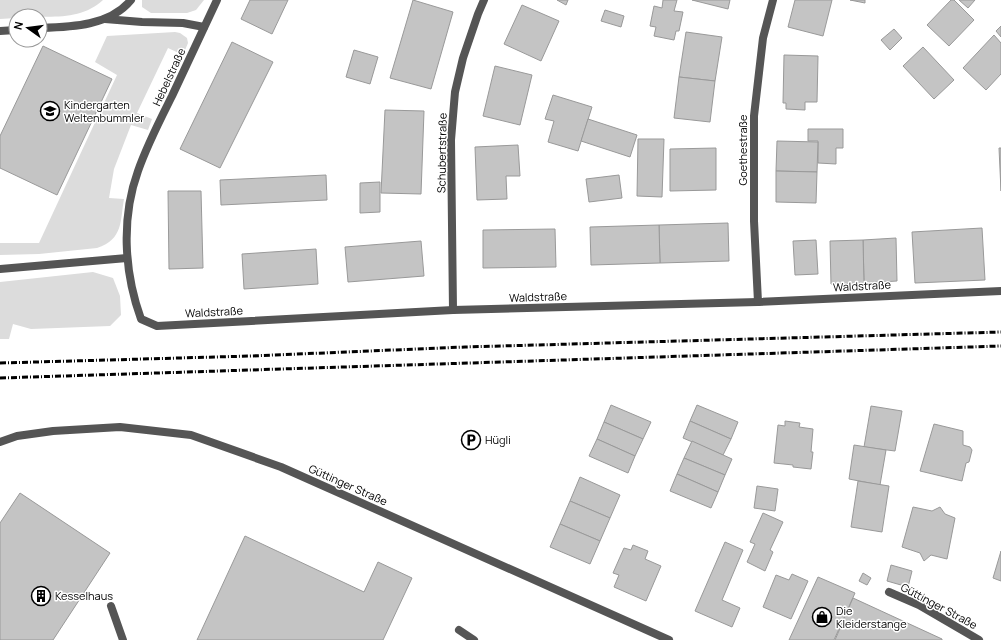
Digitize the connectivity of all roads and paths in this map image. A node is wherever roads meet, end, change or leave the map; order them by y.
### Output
1 (131, 0) edge
2 (217, 0) edge
3 (484, 0) edge
4 (773, 0) edge
5 (105, 19) junction
6 (204, 27) junction
7 (48, 28) edge
8 (127, 258) junction
9 (0, 269) edge
10 (1001, 291) edge
11 (758, 302) junction
12 (453, 310) junction
13 (0, 442) edge
14 (889, 592) dead end
15 (111, 606) dead end
16 (459, 630) dead end
17 (123, 640) edge
18 (474, 640) edge
19 (669, 640) edge
20 (979, 640) edge

1 - 5 street
2 - 6 street, Hebelstraße
3 - 12 street, Schubertstraße
4 - 11 street, Goethestraße
5 - 6 street
5 - 7 street
6 - 8 street, Hebelstraße
8 - 9 street
8 - 12 street, Waldstraße
10 - 11 street, Waldstraße
11 - 12 street, Waldstraße
13 - 19 street, Güttinger Straße
14 - 20 street, Güttinger Straße
15 - 17 street
16 - 18 street

